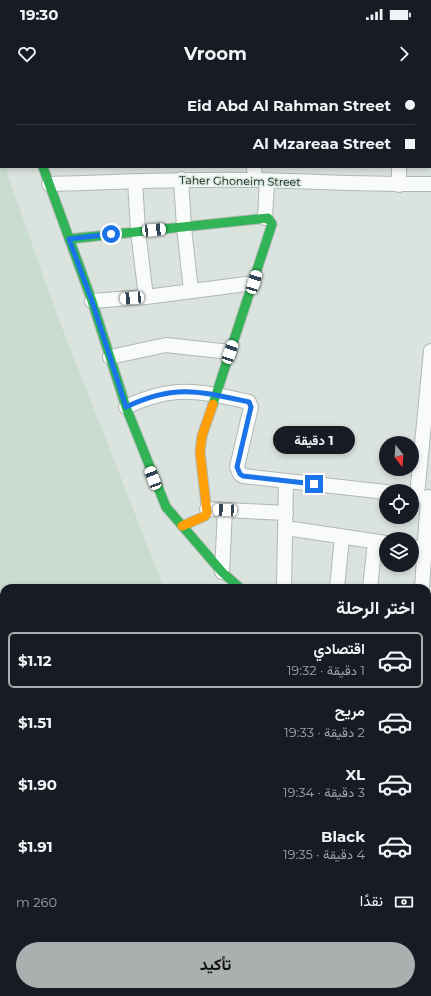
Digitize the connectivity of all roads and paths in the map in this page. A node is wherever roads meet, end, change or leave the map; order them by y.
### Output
1 (43, 168) edge
2 (399, 168) edge
3 (259, 176) edge
4 (181, 179) junction
5 (135, 181) junction
6 (49, 184) junction
7 (399, 184) junction
8 (431, 184) edge
9 (266, 218) junction
10 (184, 226) junction
11 (138, 231) junction
12 (69, 239) junction
13 (254, 282) junction
14 (191, 291) junction
15 (146, 297) junction
16 (92, 301) junction
17 (431, 351) edge
18 (230, 352) junction
19 (110, 357) junction
20 (430, 372) edge
21 (216, 394) junction
22 (126, 407) junction
23 (427, 440) edge
24 (286, 481) junction
25 (379, 491) edge
26 (422, 496) edge
27 (207, 509) junction
28 (225, 510) junction
29 (286, 513) junction
30 (182, 526) junction
31 (286, 528) junction
32 (342, 537) junction
33 (379, 543) edge
34 (379, 548) edge
35 (423, 555) edge
36 (222, 572) junction
37 (236, 584) edge
38 (284, 584) edge
39 (336, 584) edge
40 (371, 584) edge
41 (422, 584) edge

1 - 6 street
2 - 7 street
3 - 4 street, Taher Ghoneim Street
3 - 7 street, Taher Ghoneim Street
3 - 9 street
4 - 5 street, Taher Ghoneim Street
4 - 10 street
5 - 6 street, Taher Ghoneim Street
5 - 11 street
6 - 12 street
7 - 8 street, Taher Ghoneim Street
9 - 10 street
9 - 13 street
10 - 11 street
10 - 14 street
11 - 12 street
11 - 15 street
12 - 16 street
13 - 14 street
13 - 18 street
14 - 15 street
15 - 16 street
16 - 19 street
17 - 20 street
18 - 19 street
18 - 21 street
19 - 22 street
20 - 23 street
21 - 22 street
21 - 24 street
21 - 27 street
22 - 30 street
23 - 26 street
24 - 25 street
24 - 29 street
26 - 35 street
27 - 28 street
27 - 30 street
28 - 29 street
28 - 36 street
29 - 31 street
30 - 36 street
31 - 32 street
31 - 38 street
32 - 33 street
32 - 39 street
34 - 40 street
35 - 41 street
36 - 37 street

